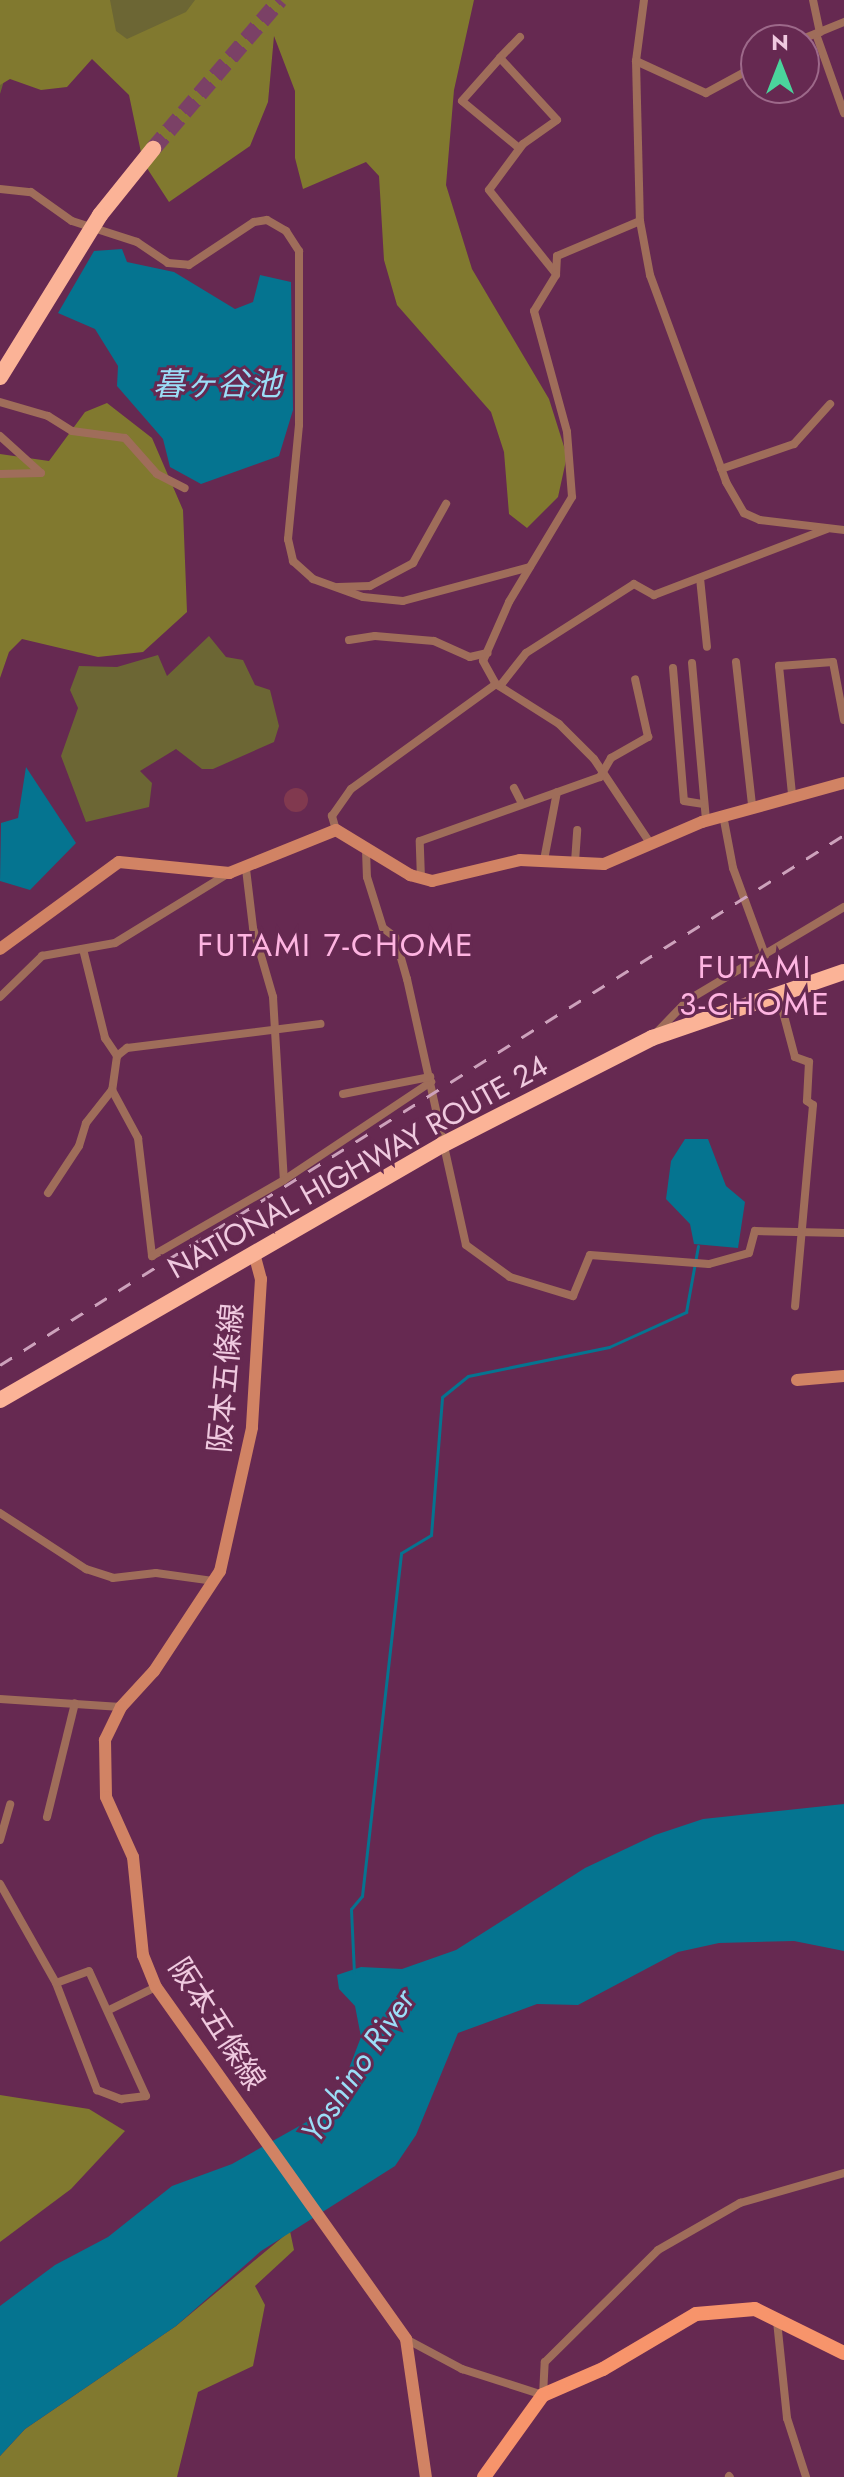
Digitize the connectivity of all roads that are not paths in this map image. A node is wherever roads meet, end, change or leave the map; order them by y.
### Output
1 (644, 0) edge
2 (813, 0) edge
3 (844, 22) edge
4 (817, 24) edge
5 (820, 32) edge
6 (520, 37) dead end
7 (820, 39) edge
8 (500, 58) junction
9 (636, 61) junction
10 (740, 75) edge
11 (844, 113) edge
12 (519, 148) junction
13 (153, 149) tunnel mouth
14 (0, 189) edge
15 (640, 221) junction
16 (556, 275) junction
17 (0, 377) edge
18 (0, 402) edge
19 (830, 404) dead end
20 (0, 436) edge
21 (721, 469) junction
22 (0, 474) edge
23 (185, 488) dead end
24 (446, 504) dead end
25 (828, 529) junction
26 (844, 530) edge
27 (530, 567) junction
28 (700, 578) junction
29 (330, 587) junction
30 (349, 640) dead end
31 (707, 647) dead end
32 (488, 653) junction
33 (736, 662) dead end
34 (692, 663) dead end
35 (673, 668) dead end
36 (635, 679) dead end
37 (498, 685) junction
38 (844, 720) edge
39 (603, 770) junction
40 (844, 783) edge
41 (514, 788) dead end
42 (557, 792) junction
43 (792, 794) junction
44 (522, 804) junction
45 (704, 804) junction
46 (752, 805) junction
47 (723, 815) junction
48 (706, 820) junction
49 (336, 830) junction
50 (577, 830) dead end
51 (650, 843) junction
52 (366, 850) junction
53 (544, 860) junction
54 (575, 862) junction
55 (246, 869) junction
56 (229, 873) junction
57 (421, 879) junction
58 (844, 907) edge
59 (0, 949) edge
60 (83, 949) junction
61 (765, 955) junction
62 (844, 972) edge
63 (0, 997) edge
64 (779, 997) junction
65 (321, 1024) dead end
66 (274, 1026) junction
67 (652, 1038) junction
68 (117, 1056) junction
69 (431, 1079) junction
70 (112, 1090) junction
71 (343, 1094) dead end
72 (442, 1145) junction
73 (284, 1180) junction
74 (48, 1193) dead end
75 (844, 1233) edge
76 (803, 1234) junction
77 (255, 1257) junction
78 (795, 1306) dead end
79 (844, 1376) edge
80 (797, 1380) dead end
81 (0, 1400) edge
82 (0, 1513) edge
83 (214, 1581) junction
84 (0, 1699) edge
85 (75, 1703) junction
86 (121, 1707) junction
87 (10, 1804) dead end
88 (47, 1817) dead end
89 (0, 1840) edge
90 (0, 1884) edge
91 (56, 1983) junction
92 (156, 1987) junction
93 (111, 2009) junction
94 (844, 2173) edge
95 (797, 2325) junction
96 (406, 2339) junction
97 (844, 2353) edge
98 (543, 2395) junction
99 (426, 2477) edge
100 (484, 2477) edge
101 (806, 2477) edge

1 - 9 street
2 - 4 street
3 - 5 street
6 - 8 street
7 - 11 street
8 - 12 street
8 - 12 street
9 - 10 street
9 - 15 street
12 - 16 street
13 - 17 highway, bridge
14 - 29 street
15 - 16 street
15 - 21 street
16 - 27 street
18 - 23 street
19 - 21 street
20 - 22 street
21 - 25 street
24 - 29 street
25 - 26 street
25 - 28 street
27 - 29 street
27 - 32 street
28 - 31 street
28 - 37 street
30 - 32 street
32 - 37 street
33 - 46 street
34 - 45 street
35 - 45 street
36 - 39 street
37 - 39 street
37 - 49 street
38 - 43 street
39 - 42 street
39 - 51 street
40 - 43 main road
41 - 44 street
42 - 44 street
42 - 53 street
43 - 46 main road
44 - 57 street
45 - 48 street
46 - 47 main road
47 - 48 main road
47 - 61 street
48 - 51 main road
49 - 52 main road
49 - 55 main road
50 - 54 street
51 - 54 main road
52 - 57 main road
52 - 69 street
53 - 54 main road
53 - 57 main road
55 - 56 main road
55 - 66 street
56 - 59 main road
56 - 60 street
58 - 61 street
60 - 63 street
60 - 68 street
61 - 67 street
62 - 64 highway, NATIONAL HIGHWAY ROUTE 24
64 - 67 highway, NATIONAL HIGHWAY ROUTE 24
64 - 76 street
65 - 66 street
66 - 68 street
66 - 73 street
67 - 72 highway, NATIONAL HIGHWAY ROUTE 24
68 - 70 street
69 - 71 street
69 - 72 street
69 - 73 street
70 - 73 street
70 - 74 street
72 - 76 street
72 - 77 highway, NATIONAL HIGHWAY ROUTE 24
75 - 76 street
76 - 78 street
77 - 81 highway, NATIONAL HIGHWAY ROUTE 24
77 - 83 main road, 阪本五條線
79 - 80 main road
82 - 83 street
83 - 86 main road, 阪本五條線
84 - 85 street
85 - 86 street
85 - 88 street
86 - 92 main road, 阪本五條線
87 - 89 street
90 - 91 street
91 - 93 street
91 - 93 street
92 - 93 street
92 - 96 main road, 阪本五條線
94 - 98 street
95 - 97 main road
95 - 98 main road
95 - 101 street
96 - 98 street
96 - 99 main road, 阪本五條線
98 - 100 main road

